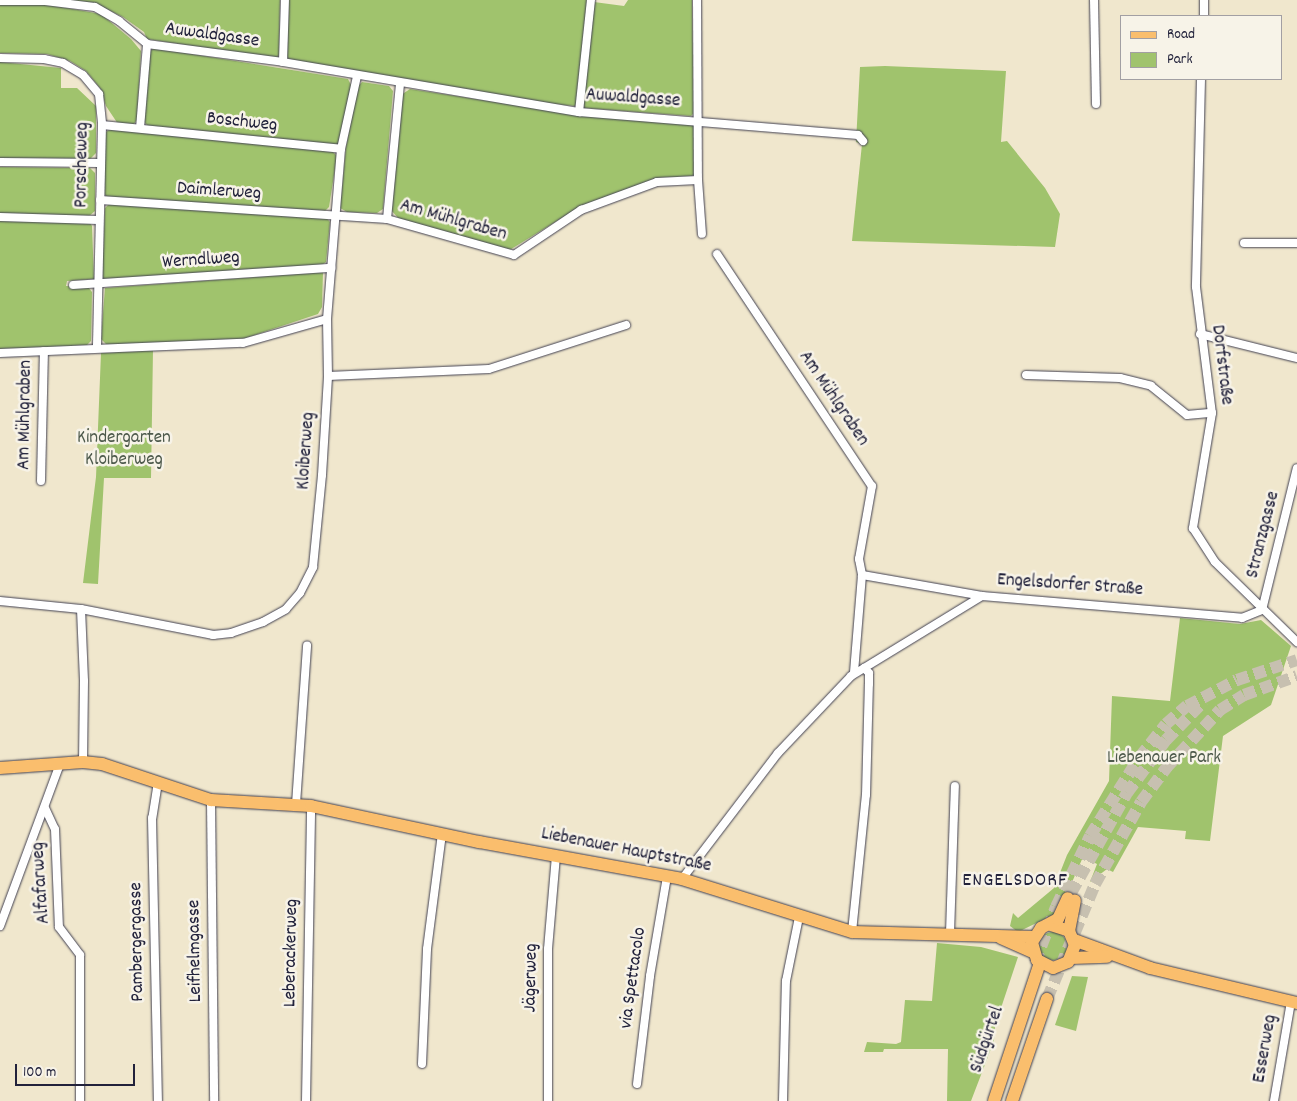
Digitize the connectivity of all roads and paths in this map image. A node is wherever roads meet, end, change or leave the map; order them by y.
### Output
1 (285, 0) edge
2 (591, 0) edge
3 (697, 0) edge
4 (1094, 0) edge
5 (1204, 0) edge
6 (0, 1) edge
7 (1204, 15) edge
8 (147, 44) junction
9 (0, 58) edge
10 (283, 62) junction
11 (357, 76) junction
12 (1201, 80) edge
13 (400, 84) junction
14 (1096, 104) dead end
15 (579, 112) junction
16 (699, 120) junction
17 (102, 125) junction
18 (140, 128) junction
19 (863, 141) dead end
20 (341, 149) junction
21 (0, 162) edge
22 (100, 163) junction
23 (698, 180) junction
24 (100, 200) junction
25 (336, 216) junction
26 (0, 217) edge
27 (388, 219) junction
28 (98, 220) junction
29 (702, 234) dead end
30 (1244, 243) dead end
31 (1297, 243) edge
32 (717, 254) dead end
33 (331, 268) junction
34 (97, 284) junction
35 (73, 285) dead end
36 (327, 319) junction
37 (626, 325) dead end
38 (1200, 334) junction
39 (97, 348) junction
40 (44, 351) junction
41 (0, 354) edge
42 (1297, 358) edge
43 (1026, 375) dead end
44 (328, 376) junction
45 (1212, 413) junction
46 (1297, 468) edge
47 (41, 481) dead end
48 (862, 575) junction
49 (982, 596) junction
50 (0, 601) edge
51 (81, 609) junction
52 (1262, 610) junction
53 (1297, 642) edge
54 (307, 645) dead end
55 (864, 668) junction
56 (854, 673) junction
57 (83, 762) junction
58 (60, 764) junction
59 (0, 768) edge
60 (158, 782) junction
61 (955, 786) dead end
62 (211, 800) junction
63 (296, 804) junction
64 (311, 806) junction
65 (45, 808) junction
66 (442, 834) junction
67 (556, 856) junction
68 (666, 877) junction
69 (682, 880) junction
70 (798, 917) junction
71 (1051, 925) junction
72 (0, 926) edge
73 (853, 926) junction
74 (950, 933) junction
75 (1071, 936) junction
76 (1034, 937) junction
77 (1001, 938) junction
78 (1032, 952) junction
79 (1112, 957) junction
80 (1071, 958) junction
81 (1040, 963) junction
82 (1053, 968) junction
83 (1025, 991) dead end
84 (1048, 999) tunnel mouth
85 (1294, 1002) edge
86 (422, 1064) dead end
87 (637, 1084) dead end
88 (80, 1101) edge
89 (158, 1101) edge
90 (214, 1101) edge
91 (306, 1101) edge
92 (548, 1101) edge
93 (782, 1101) edge
94 (986, 1101) edge
95 (994, 1101) edge
96 (1003, 1101) edge
97 (1012, 1101) edge
98 (1274, 1101) edge

1 - 10 street
2 - 15 street
3 - 16 street
4 - 14 street
5 - 7 street
6 - 8 street, Auwaldgasse
8 - 10 street, Auwaldgasse
8 - 18 street
9 - 17 street, Porscheweg
10 - 11 street, Auwaldgasse
11 - 13 street, Auwaldgasse
11 - 20 street, Kloiberweg
12 - 38 street, Dorfstraße
13 - 15 street, Auwaldgasse
13 - 27 street
15 - 16 street, Auwaldgasse
16 - 19 street, Auwaldgasse
16 - 23 street
17 - 18 street, Boschweg
17 - 22 street, Porscheweg
18 - 20 street, Boschweg
20 - 25 street, Kloiberweg
21 - 22 street
22 - 24 street, Porscheweg
23 - 27 street, Am Mühlgraben
23 - 29 street
24 - 25 street, Daimlerweg
24 - 28 street, Porscheweg
25 - 27 street, Am Mühlgraben
25 - 33 street, Kloiberweg
26 - 28 street
28 - 34 street, Porscheweg
30 - 31 street
32 - 48 street, Am Mühlgraben
33 - 34 street, Werndlweg
33 - 36 street, Kloiberweg
34 - 35 street, Werndlweg
34 - 39 street, Porscheweg
36 - 39 street, Am Mühlgraben
36 - 44 street, Kloiberweg
37 - 44 street
38 - 42 street
38 - 45 street, Dorfstraße
39 - 40 street, Am Mühlgraben
40 - 41 street, Am Mühlgraben
40 - 47 street, Am Mühlgraben
43 - 45 street
44 - 51 street, Kloiberweg
45 - 52 street, Dorfstraße
46 - 52 street, Stranzgasse
48 - 49 street
48 - 56 street, Am Mühlgraben
49 - 52 street, Engelsdorfer Straße
49 - 55 street, Engelsdorfer Straße
50 - 51 street, Kloiberweg
51 - 57 street
52 - 53 street, Dorfstraße
54 - 63 street
55 - 56 street, Engelsdorfer Straße
55 - 73 street
56 - 69 street, Engelsdorfer Straße
57 - 58 main road, Liebenauer Hauptstraße
57 - 60 main road, Liebenauer Hauptstraße
58 - 59 main road, Liebenauer Hauptstraße
58 - 65 street
60 - 62 main road, Liebenauer Hauptstraße
60 - 89 street, Pambergergasse
61 - 74 street
62 - 63 main road, Liebenauer Hauptstraße
62 - 90 street, Leifhelmgasse
63 - 64 main road, Liebenauer Hauptstraße
64 - 66 main road, Liebenauer Hauptstraße
64 - 91 street, Leberackerweg
65 - 72 street
65 - 88 street, Alfafarweg
66 - 67 main road, Liebenauer Hauptstraße
66 - 86 street
67 - 68 main road, Liebenauer Hauptstraße
67 - 92 street, Jägerweg
68 - 69 main road, Liebenauer Hauptstraße
68 - 87 street, via Spettacolo
69 - 70 main road, Liebenauer Hauptstraße
70 - 73 main road, Liebenauer Hauptstraße
70 - 93 street
71 - 75 main road
71 - 75 main road
71 - 76 main road
73 - 74 main road, Liebenauer Hauptstraße
74 - 77 main road, Liebenauer Hauptstraße
75 - 79 main road
75 - 80 main road
76 - 77 main road, Liebenauer Hauptstraße
76 - 78 main road
77 - 78 main road, Liebenauer Hauptstraße
78 - 81 main road
79 - 80 main road
79 - 85 main road
80 - 82 main road
81 - 82 main road
81 - 95 main road
82 - 96 main road
83 - 94 main road, Südgürtel
84 - 97 main road
85 - 98 street, Esserweg

